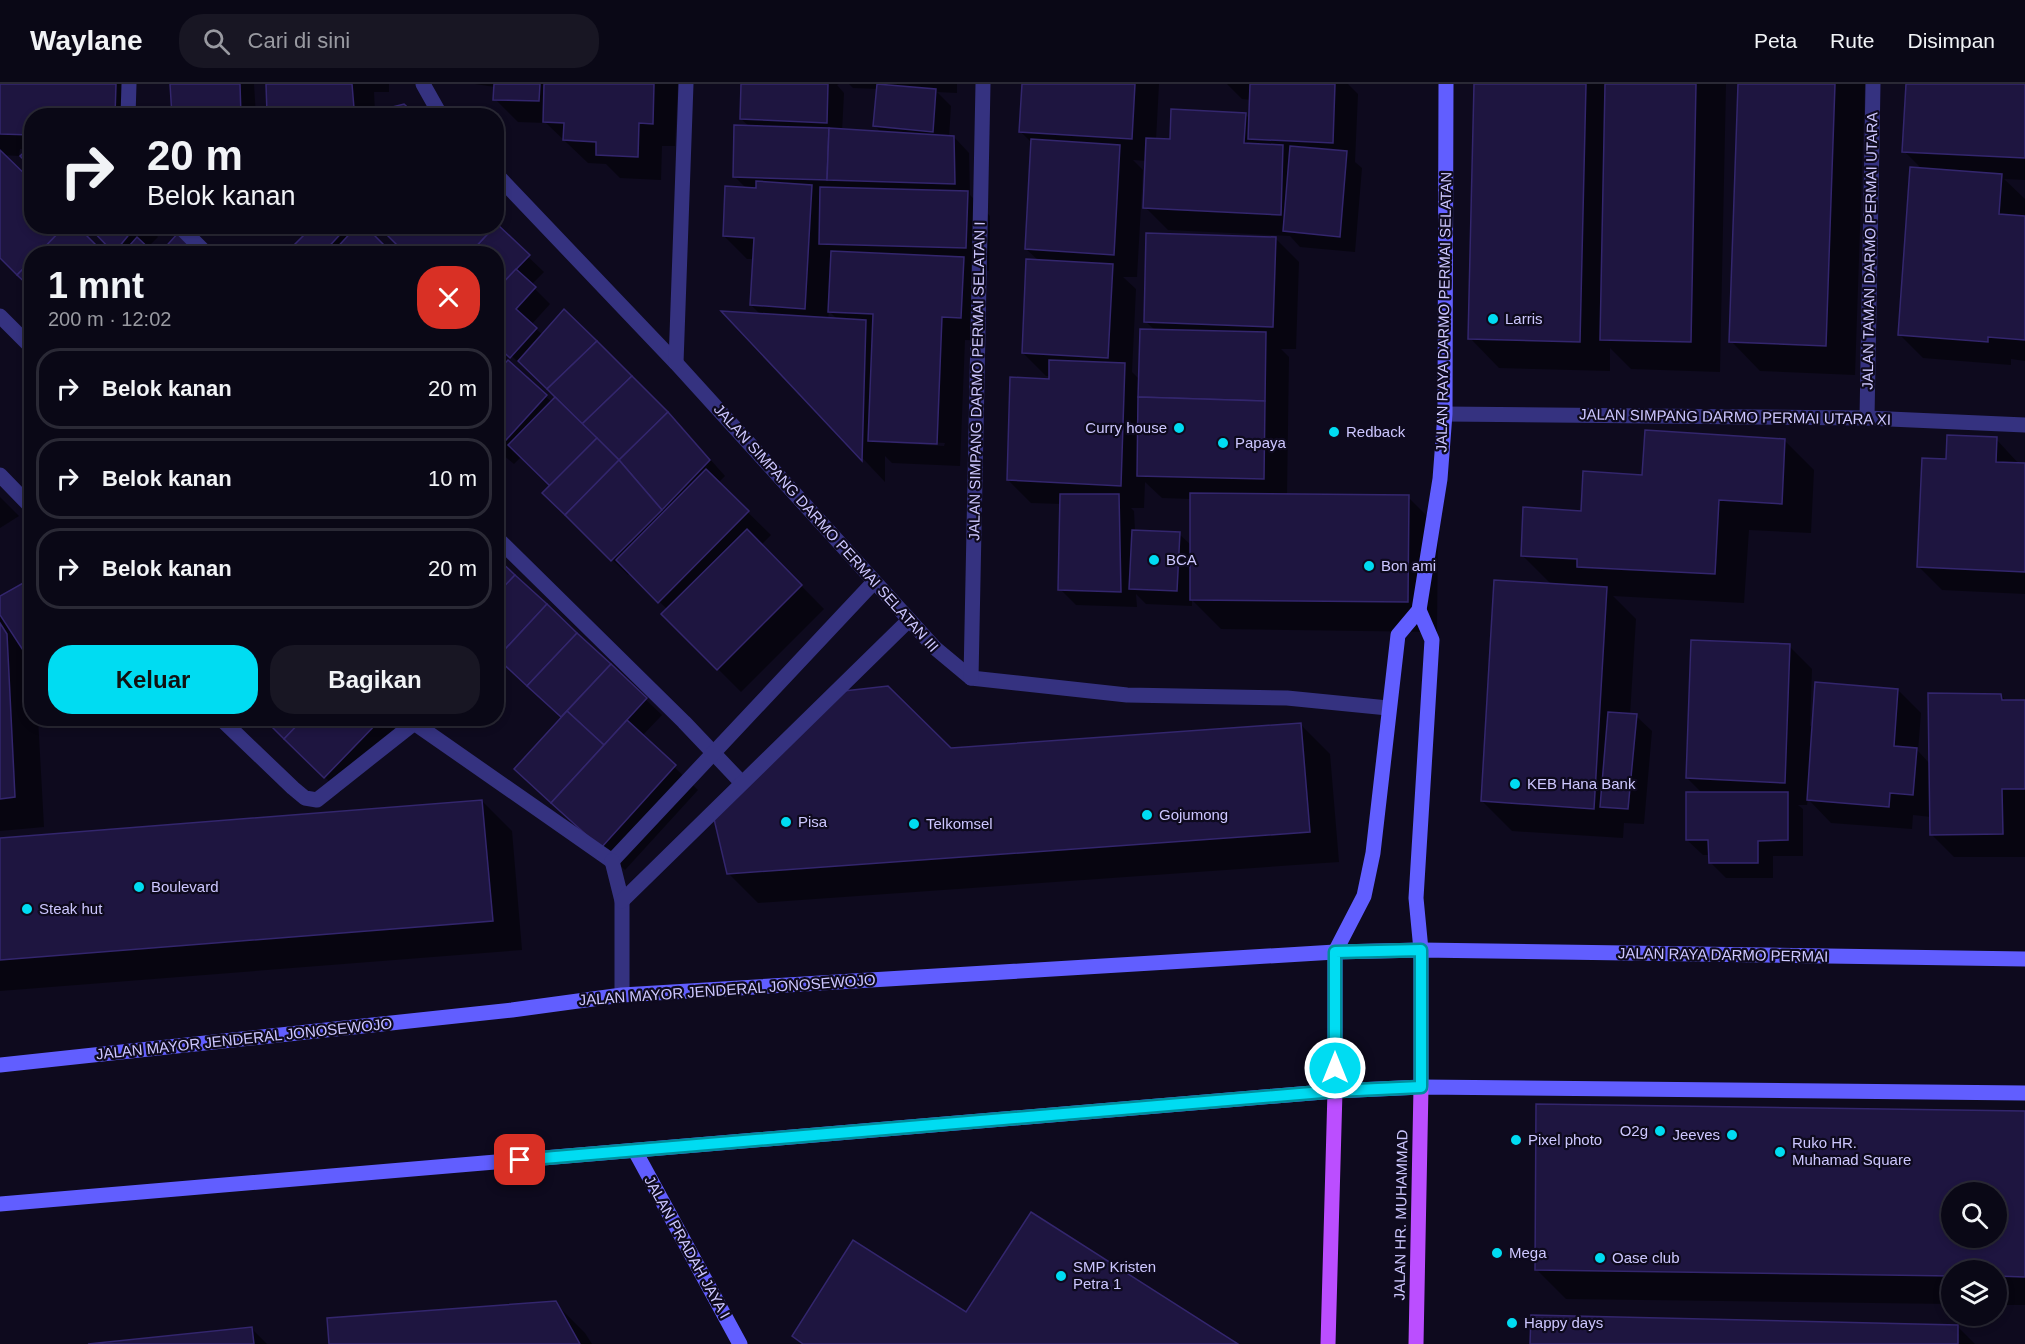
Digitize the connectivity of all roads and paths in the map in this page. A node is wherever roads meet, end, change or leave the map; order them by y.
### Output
1 (129, 84) edge
2 (423, 84) edge
3 (686, 84) edge
4 (983, 84) edge
5 (1446, 84) edge
6 (1874, 84) edge
7 (128, 108) edge
8 (436, 108) edge
9 (504, 182) edge
10 (187, 234) edge
11 (199, 246) edge
12 (0, 316) edge
13 (24, 340) edge
14 (676, 363) junction
15 (1445, 414) junction
16 (1867, 418) junction
17 (2025, 425) edge
18 (0, 475) edge
19 (24, 500) edge
20 (504, 545) edge
21 (873, 583) junction
22 (1419, 610) junction
23 (909, 620) junction
24 (971, 678) junction
25 (1388, 708) junction
26 (228, 726) edge
27 (404, 726) edge
28 (418, 726) edge
29 (713, 752) junction
30 (741, 782) junction
31 (612, 861) junction
32 (622, 901) junction
33 (1421, 950) junction
34 (1335, 952) junction
35 (2025, 959) edge
36 (622, 995) junction
37 (0, 1065) edge
38 (1421, 1087) junction
39 (1335, 1091) junction
40 (2025, 1093) edge
41 (634, 1150) junction
42 (0, 1204) edge
43 (740, 1344) edge
44 (1328, 1344) edge
45 (1416, 1344) edge

1 - 7 street
2 - 8 street
3 - 14 street
4 - 24 street, JALAN SIMPANG DARMO PERMAI SELATAN I
5 - 15 main road, JALAN RAYA DARMO PERMAI SELATAN
6 - 16 street, JALAN TAMAN DARMO PERMAI UTARA
9 - 14 street, JALAN SIMPANG DARMO PERMAI SELATAN III
10 - 11 street
12 - 13 street
14 - 21 street, JALAN SIMPANG DARMO PERMAI SELATAN III
15 - 16 street, JALAN SIMPANG DARMO PERMAI UTARA XI
15 - 22 main road, JALAN RAYA DARMO PERMAI SELATAN
16 - 17 street, JALAN SIMPANG DARMO PERMAI UTARA XI
18 - 19 street
20 - 29 street
21 - 23 street, JALAN SIMPANG DARMO PERMAI SELATAN III
21 - 29 street
22 - 25 main road
22 - 33 main road
23 - 24 street, JALAN SIMPANG DARMO PERMAI SELATAN III
23 - 30 street
24 - 25 street
25 - 34 main road
26 - 27 street
28 - 31 street
29 - 30 street
29 - 31 street
30 - 32 street
31 - 32 street
32 - 36 street
33 - 34 main road, JALAN MAYOR JENDERAL JONOSEWOJO
33 - 35 main road, JALAN RAYA DARMO PERMAI
33 - 38 main road
34 - 36 main road, JALAN MAYOR JENDERAL JONOSEWOJO
34 - 39 main road
36 - 37 main road, JALAN MAYOR JENDERAL JONOSEWOJO
38 - 39 main road
38 - 40 main road
38 - 45 main road, JALAN HR. MUHAMMAD
39 - 41 main road
39 - 44 main road
41 - 42 main road
41 - 43 main road, JALAN PRADAH JAYA I

